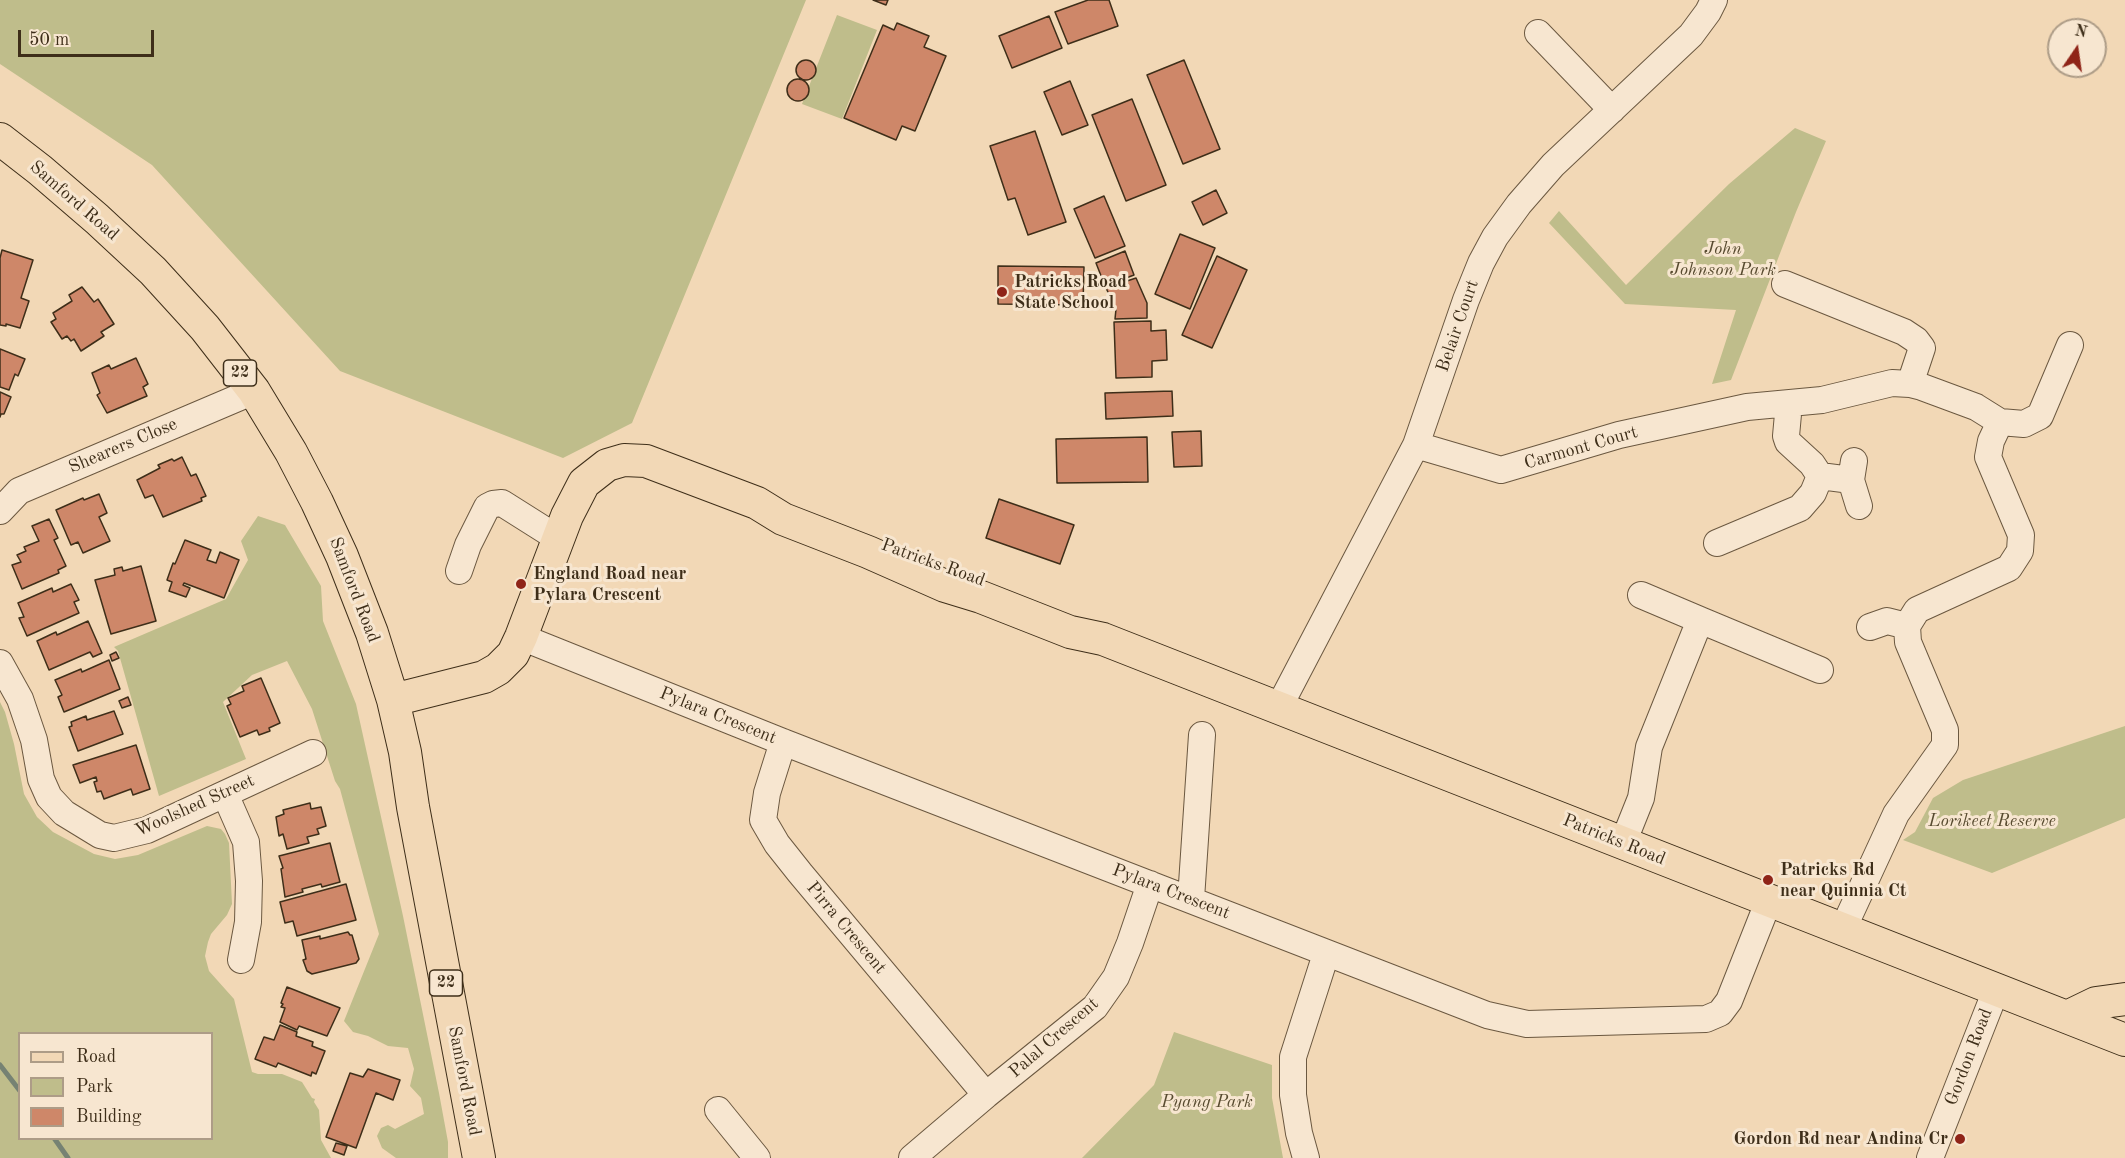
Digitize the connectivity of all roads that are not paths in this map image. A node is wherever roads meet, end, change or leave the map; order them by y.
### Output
1 (1714, 0) edge
2 (1538, 33) dead end
3 (1612, 110) junction
4 (0, 139) edge
5 (1785, 284) dead end
6 (2070, 345) dead end
7 (1910, 384) junction
8 (254, 391) junction
9 (1789, 403) junction
10 (2000, 422) junction
11 (1416, 445) junction
12 (1820, 476) junction
13 (1859, 506) dead end
14 (0, 511) edge
15 (558, 539) junction
16 (1717, 543) dead end
17 (459, 571) dead end
18 (1641, 595) dead end
19 (1700, 620) junction
20 (1907, 626) junction
21 (1870, 627) dead end
22 (521, 637) junction
23 (0, 663) edge
24 (1820, 670) dead end
25 (393, 700) junction
26 (1279, 707) junction
27 (1202, 735) dead end
28 (783, 742) junction
29 (313, 753) dead end
30 (225, 794) junction
31 (1623, 843) junction
32 (1150, 884) junction
33 (1191, 899) junction
34 (1769, 900) junction
35 (1843, 929) junction
36 (1326, 954) junction
37 (241, 960) dead end
38 (1996, 990) junction
39 (2125, 999) edge
40 (2067, 1017) junction
41 (2124, 1038) edge
42 (986, 1095) junction
43 (718, 1110) dead end
44 (478, 1158) edge
45 (757, 1158) edge
46 (912, 1158) edge
47 (1306, 1158) edge
48 (1930, 1158) edge

1 - 3 street, Belair Court
2 - 3 street
3 - 11 street, Belair Court
4 - 8 main road, Samford Road / 22
5 - 7 street
6 - 10 street
7 - 9 street, Carmont Court
7 - 10 street
8 - 14 street, Shearers Close
8 - 25 main road, Samford Road / 22
9 - 11 street, Carmont Court
9 - 12 street
10 - 20 street
11 - 26 street, Belair Court
12 - 13 street
12 - 16 street
15 - 17 street
15 - 22 main road
15 - 26 main road, Patricks Road
18 - 19 street
19 - 24 street
19 - 31 street
20 - 21 street
20 - 35 street
22 - 25 main road
22 - 28 street, Pylara Crescent
23 - 30 street, Woolshed Street
25 - 44 main road, Samford Road / 22
26 - 31 main road, Patricks Road
27 - 33 street
28 - 32 street, Pylara Crescent
28 - 42 street, Pirra Crescent
29 - 30 street, Woolshed Street
30 - 37 street
31 - 34 main road, Patricks Road
32 - 33 street, Pylara Crescent
32 - 42 street, Palal Crescent
33 - 36 street, Pylara Crescent
34 - 35 main road, Patricks Road
34 - 36 street, Pylara Crescent
35 - 38 main road, Patricks Road
36 - 47 street
38 - 40 main road, Patricks Road
38 - 48 street, Gordon Road
39 - 40 main road
40 - 41 main road, Patricks Road
42 - 46 street, Palal Crescent
43 - 45 street

